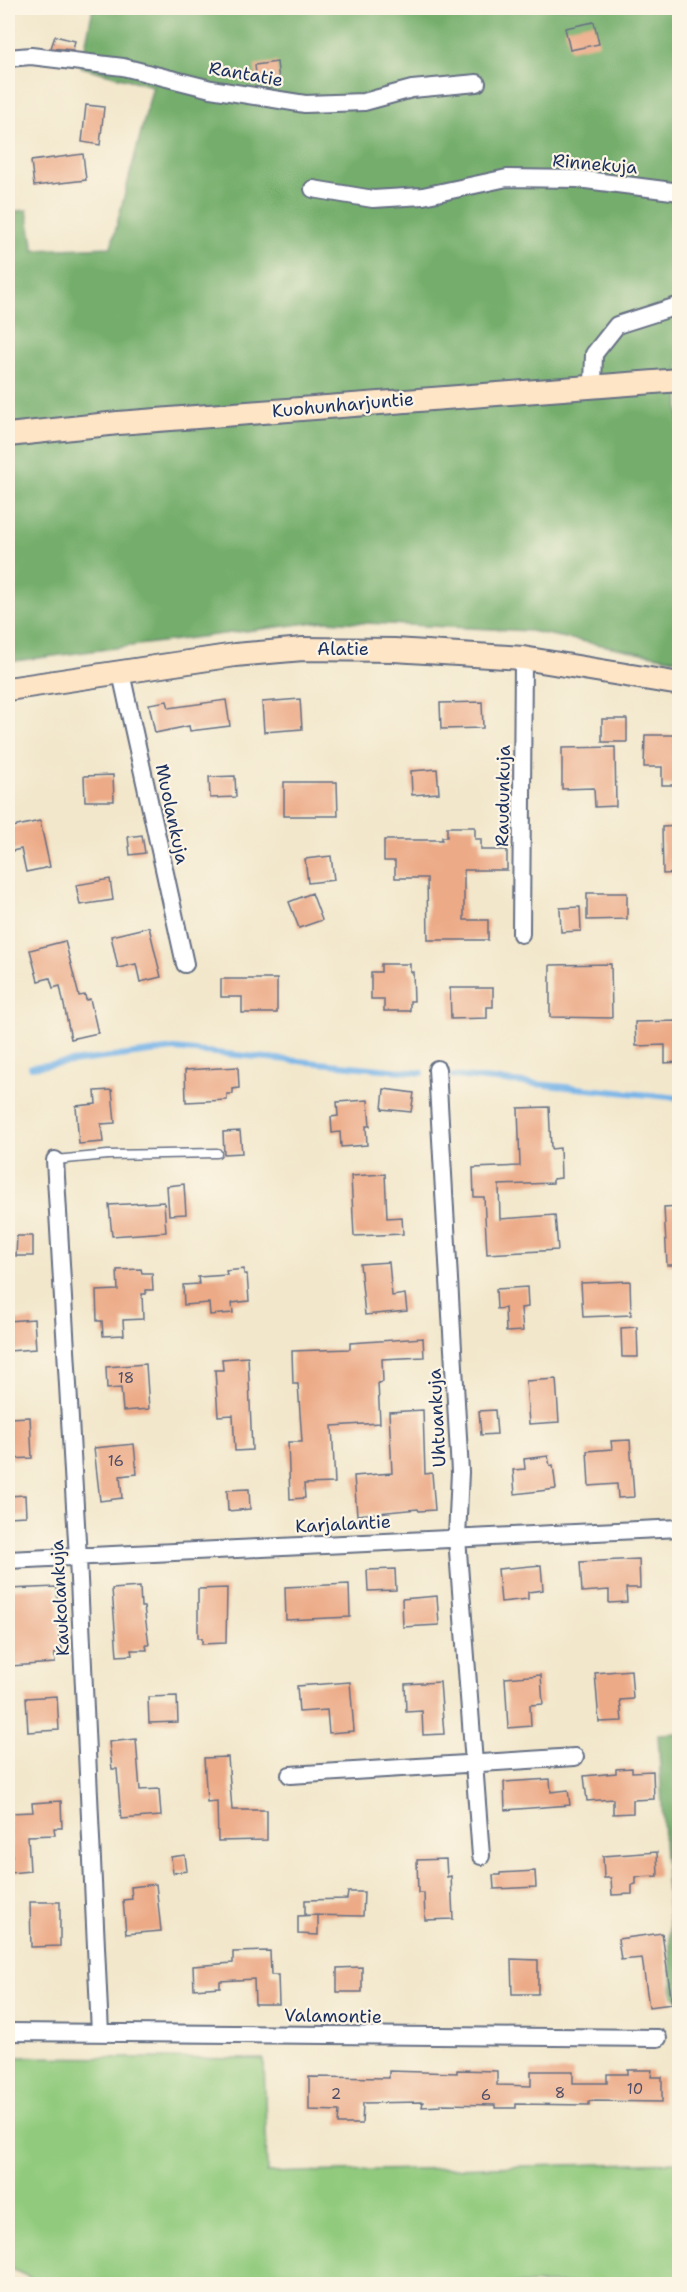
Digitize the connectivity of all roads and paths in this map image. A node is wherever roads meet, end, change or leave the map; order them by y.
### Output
1 (8, 58) edge
2 (477, 83) dead end
3 (313, 189) dead end
4 (680, 192) edge
5 (680, 305) edge
6 (680, 380) edge
7 (593, 385) junction
8 (8, 435) edge
9 (523, 658) junction
10 (121, 673) junction
11 (680, 684) edge
12 (8, 689) edge
13 (521, 934) dead end
14 (185, 964) dead end
15 (437, 1069) dead end
16 (217, 1153) dead end
17 (55, 1160) joint
18 (680, 1528) edge
19 (457, 1538) junction
20 (78, 1558) junction
21 (8, 1560) edge
22 (575, 1757) dead end
23 (474, 1764) junction
24 (290, 1775) dead end
25 (481, 1856) dead end
26 (8, 2032) edge
27 (100, 2033) junction
28 (658, 2038) dead end

1 - 2 street, Rantatie
3 - 4 street, Rinnekuja
5 - 7 street
6 - 7 street, Kuohunharjuntie
7 - 8 street, Kuohunharjuntie
9 - 10 street, Alatie
9 - 11 street, Alatie
9 - 13 street, Raudunkuja
10 - 12 street, Alatie
10 - 14 street, Muolankuja
15 - 19 street, Uhtuankuja
16 - 17 lane
17 - 20 street, Kaukolankuja
18 - 19 street, Karjalantie
19 - 20 street, Karjalantie
19 - 23 street, Uhtuankuja
20 - 21 street, Karjalantie
20 - 27 street, Kaukolankuja
22 - 23 street
23 - 24 street
23 - 25 street, Uhtuankuja
26 - 27 street, Valamontie
27 - 28 street, Valamontie

